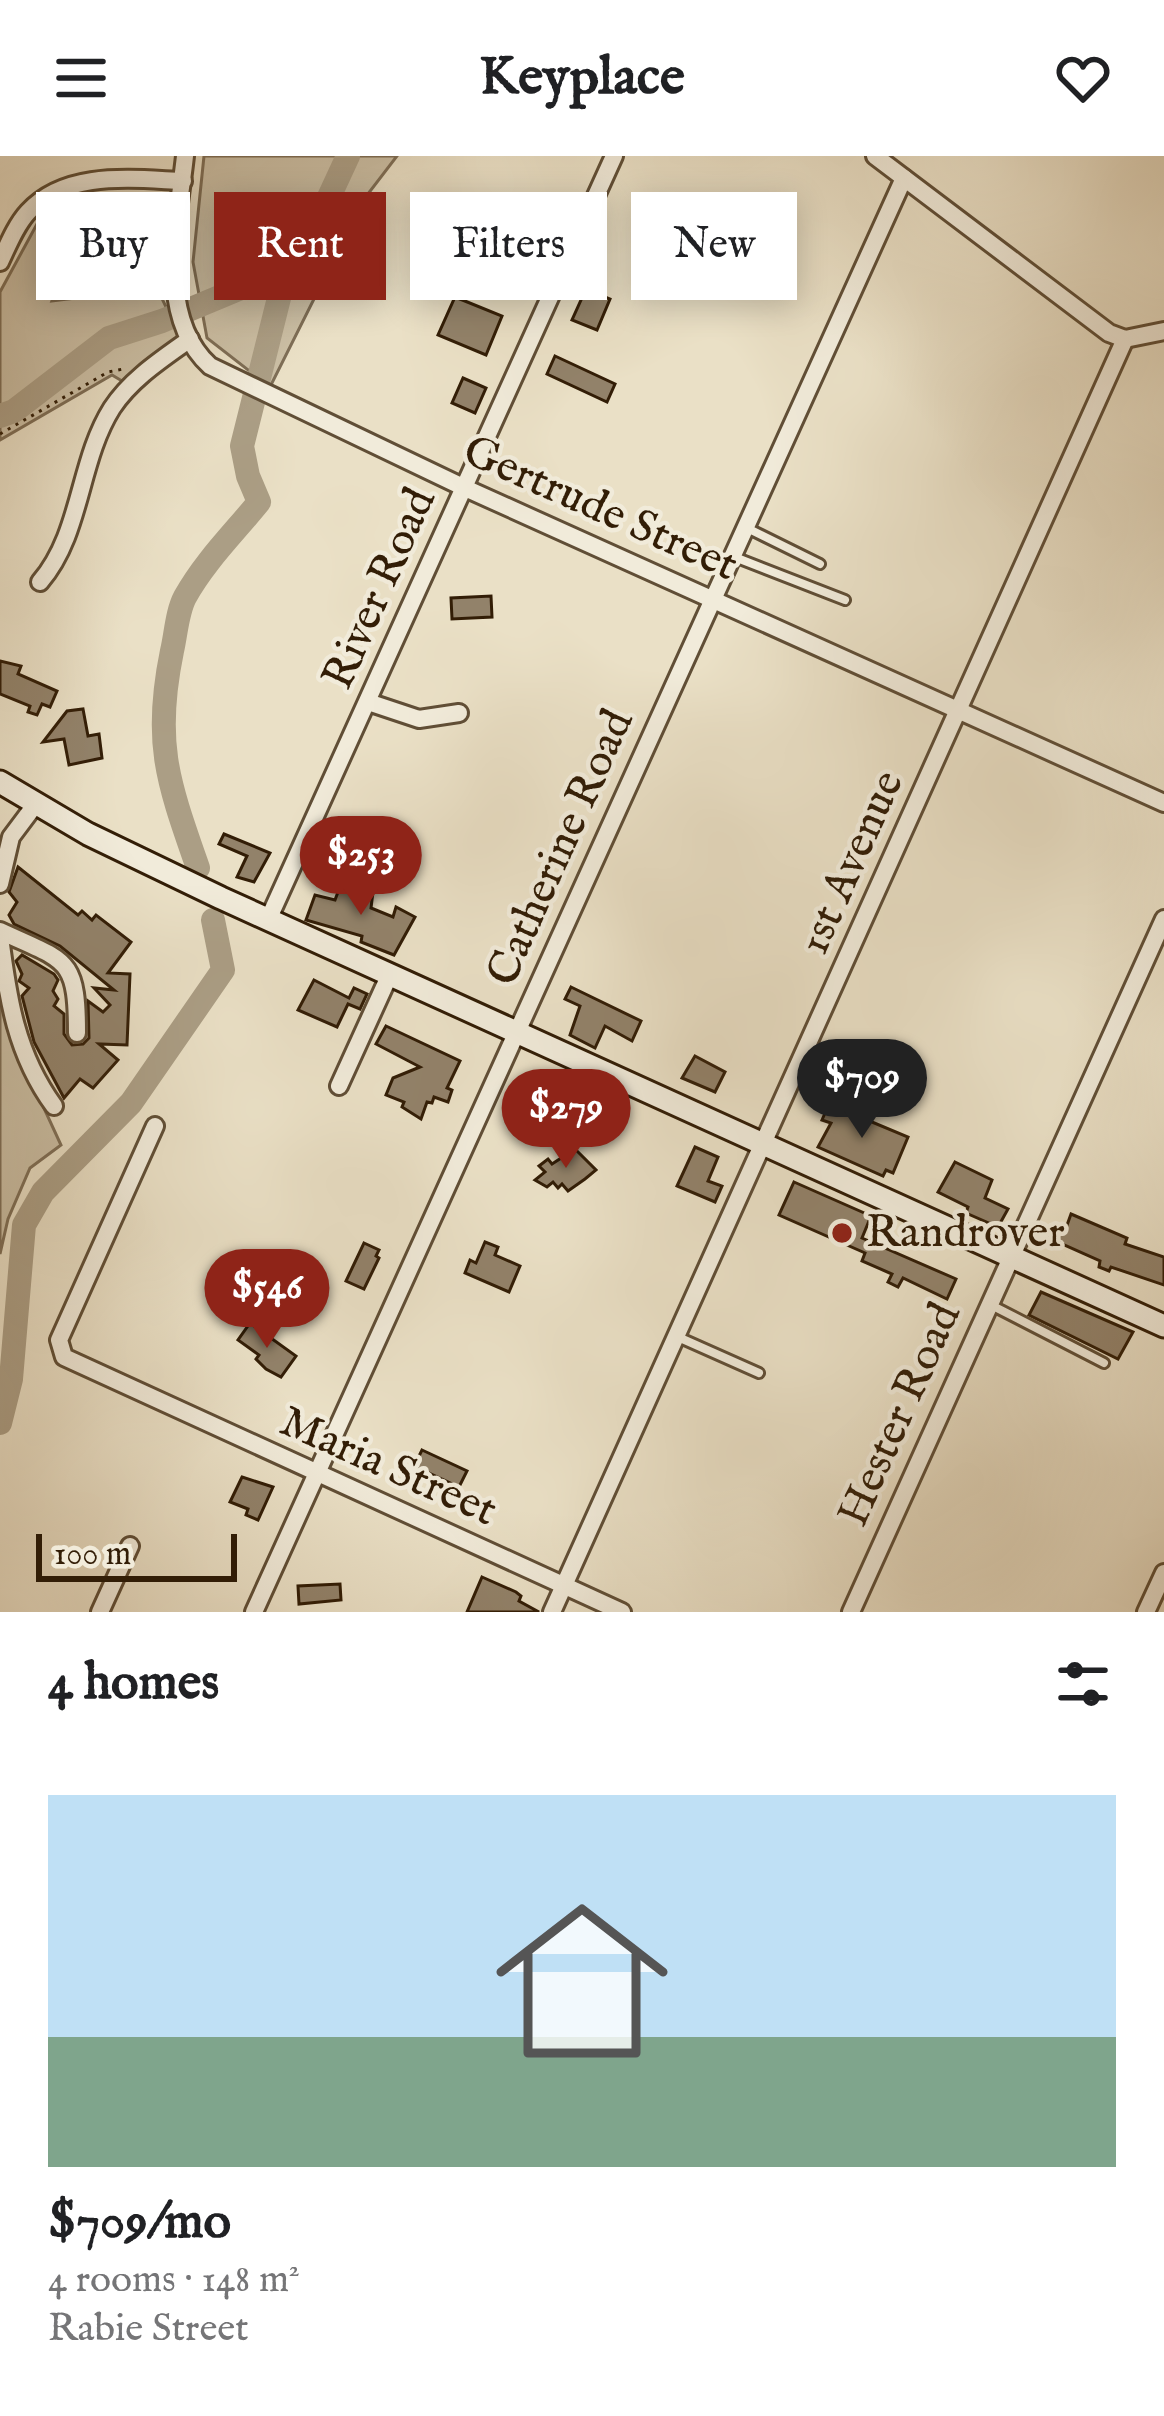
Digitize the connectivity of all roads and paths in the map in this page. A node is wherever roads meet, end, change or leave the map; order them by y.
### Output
1 (185, 156) edge
2 (614, 156) edge
3 (875, 156) edge
4 (904, 178) junction
5 (183, 181) junction
6 (0, 262) edge
7 (1164, 331) edge
8 (188, 333) junction
9 (1125, 339) junction
10 (125, 369) dead end
11 (0, 434) edge
12 (465, 488) junction
13 (744, 526) junction
14 (730, 556) junction
15 (820, 564) dead end
16 (40, 582) dead end
17 (711, 598) junction
18 (845, 600) dead end
19 (368, 702) junction
20 (960, 711) junction
21 (459, 712) dead end
22 (0, 782) edge
23 (1164, 803) edge
24 (34, 805) junction
25 (0, 884) edge
26 (1164, 919) edge
27 (268, 920) junction
28 (0, 934) edge
29 (390, 974) junction
30 (77, 1033) dead end
31 (518, 1034) junction
32 (339, 1085) dead end
33 (54, 1106) dead end
34 (155, 1126) dead end
35 (763, 1144) junction
36 (1011, 1256) junction
37 (989, 1304) junction
38 (1164, 1326) edge
39 (676, 1336) junction
40 (1104, 1363) dead end
41 (759, 1372) dead end
42 (316, 1474) junction
43 (130, 1546) dead end
44 (1164, 1573) edge
45 (564, 1586) junction
46 (100, 1612) edge
47 (254, 1612) edge
48 (552, 1612) edge
49 (622, 1612) edge
50 (850, 1612) edge
51 (1147, 1612) edge

1 - 5 street, Gertrude Street
2 - 12 street, River Road
3 - 4 street
4 - 9 street
4 - 13 street, Catherine Road
5 - 6 street
5 - 8 street, Gertrude Street
7 - 9 street
8 - 12 street, Gertrude Street
8 - 16 street
9 - 20 street, 1st Avenue
10 - 11 path
12 - 17 street, Gertrude Street
12 - 19 street, River Road
13 - 14 street, Catherine Road
13 - 15 lane
14 - 17 street, Catherine Road
14 - 18 lane
17 - 20 street, Gertrude Street
17 - 31 street, Catherine Road
19 - 21 street
19 - 27 street, River Road
20 - 23 street, Gertrude Street
20 - 35 street, 1st Avenue
22 - 24 street
24 - 25 street
24 - 27 street
26 - 36 street, Hester Road
27 - 29 street
28 - 30 street
28 - 33 street
29 - 31 street
29 - 32 street
31 - 35 street
31 - 42 street, Catherine Road
34 - 42 street, Maria Street
35 - 36 street
35 - 39 street, 1st Avenue
36 - 37 street, Hester Road
36 - 38 street
37 - 40 lane
37 - 50 street, Hester Road
39 - 41 lane
39 - 45 street, 1st Avenue
42 - 45 street, Maria Street
42 - 47 street, Catherine Road
43 - 46 street
44 - 51 street
45 - 48 street, 1st Avenue
45 - 49 street, Maria Street

